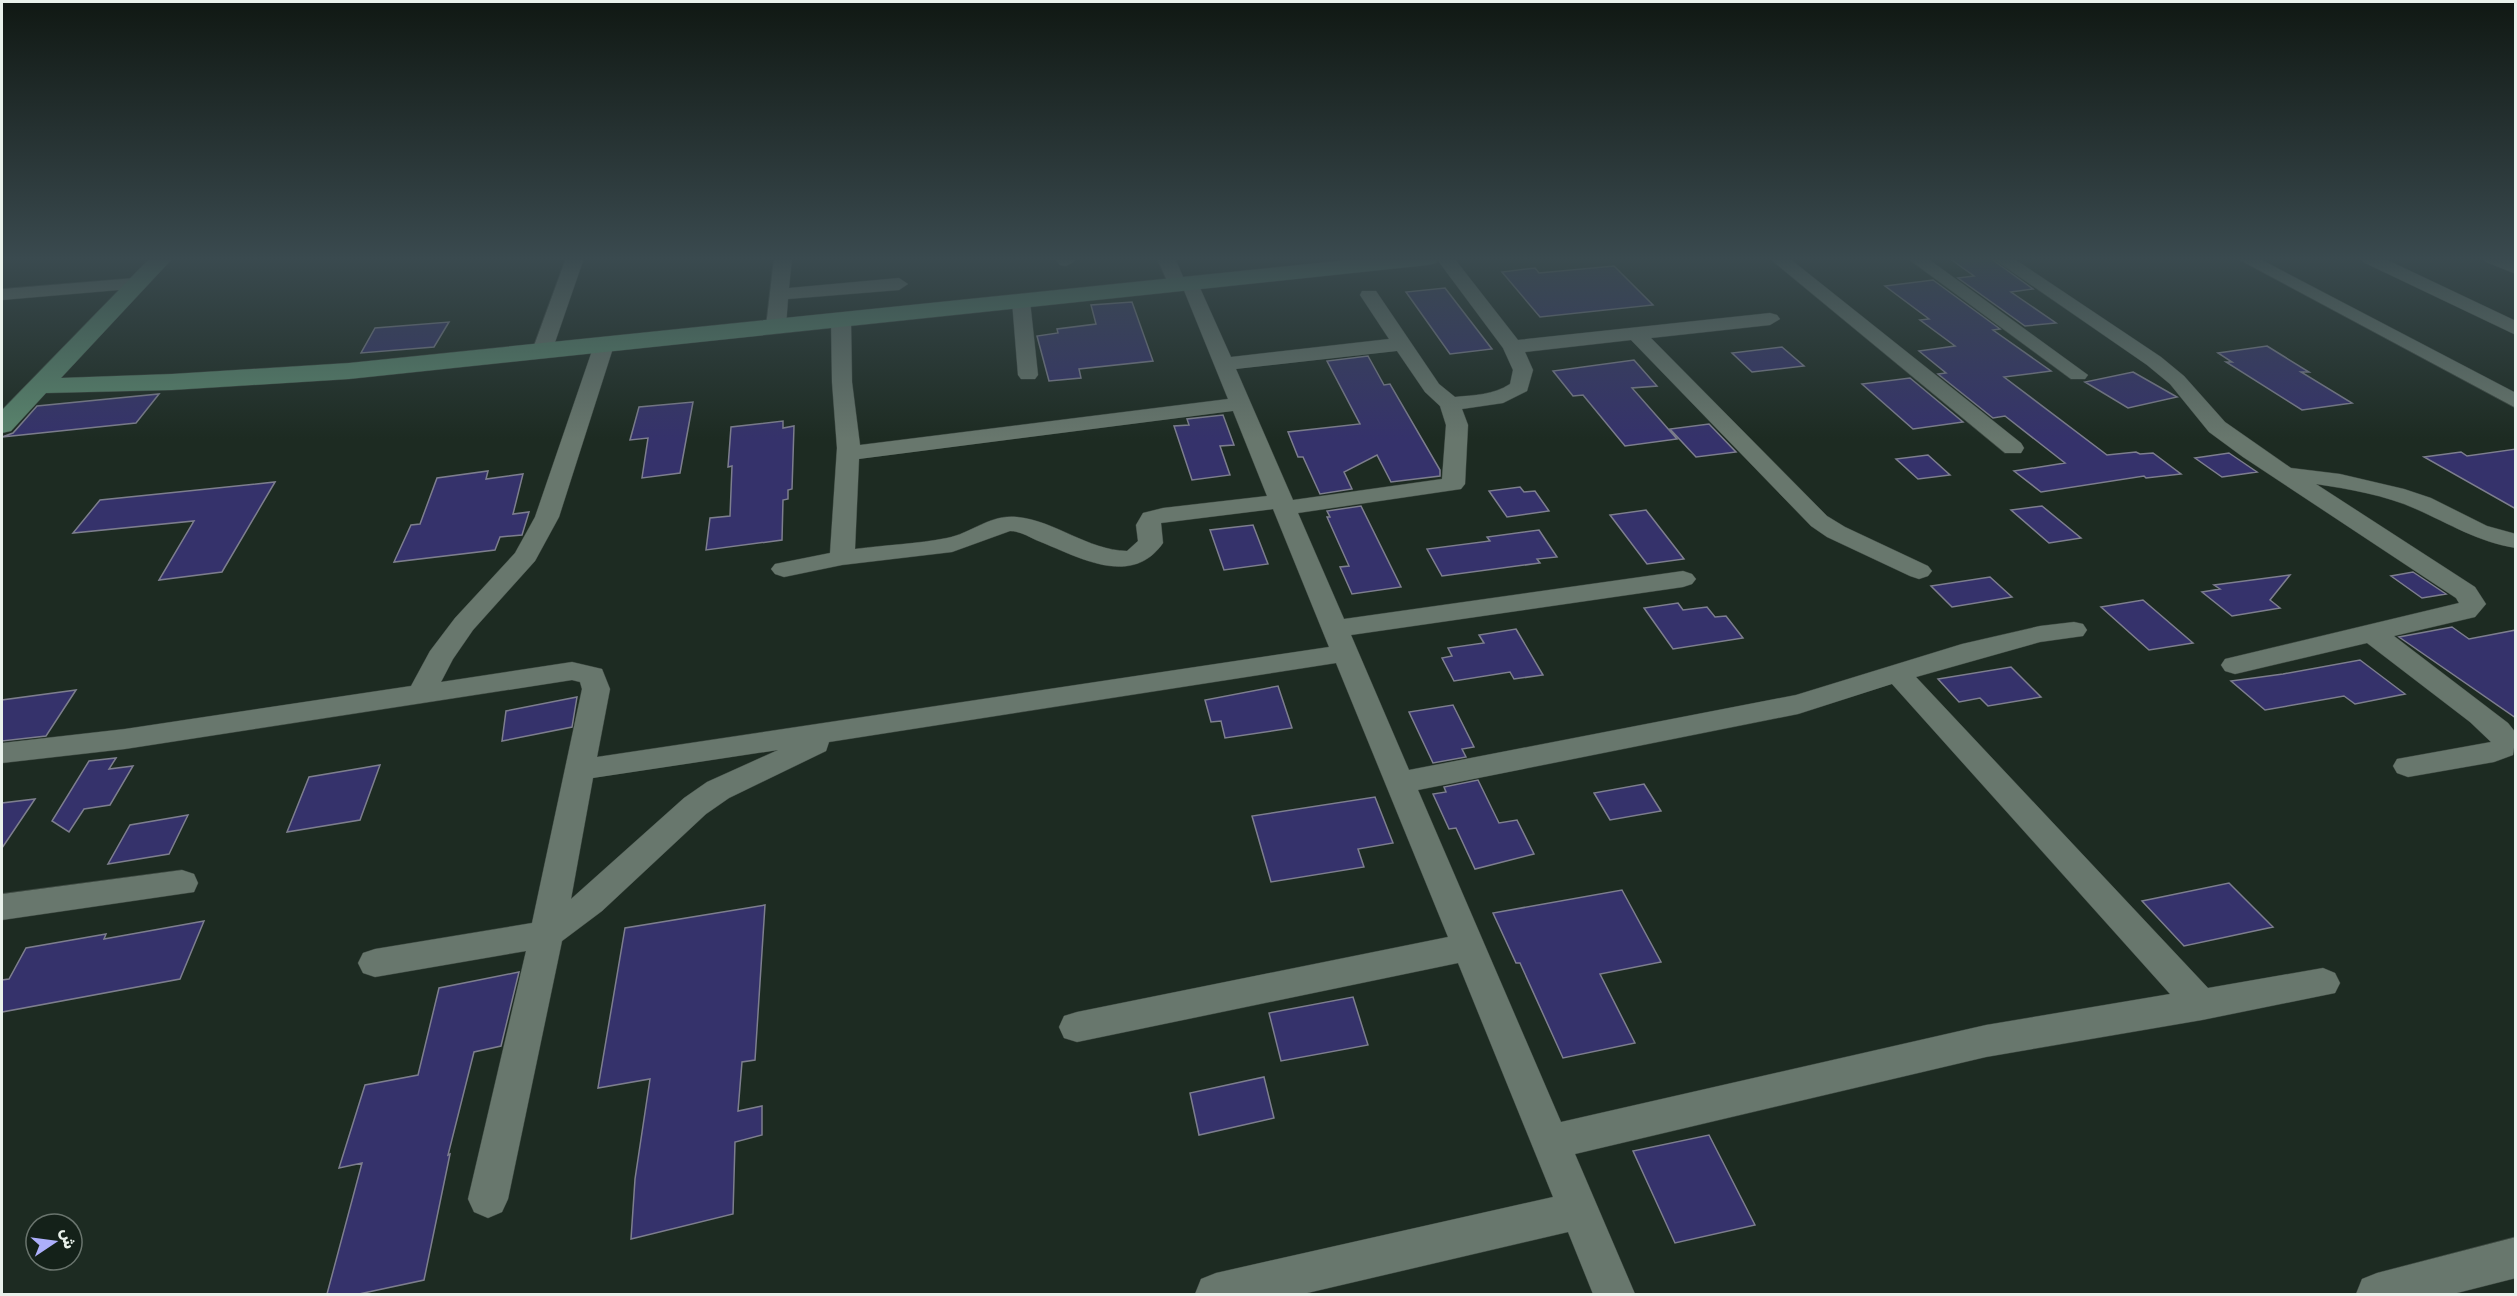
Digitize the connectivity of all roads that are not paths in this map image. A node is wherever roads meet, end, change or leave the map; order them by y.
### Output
1 (102, 318) edge
2 (554, 318) edge
3 (777, 318) edge
4 (855, 318) edge
5 (1023, 318) edge
6 (1201, 318) edge
7 (1385, 318) edge
8 (1491, 318) edge
9 (1853, 318) edge
10 (2000, 318) edge
11 (2091, 318) edge
12 (2359, 318) edge
13 (2496, 318) edge
14 (1770, 319) dead end
15 (841, 320) junction
16 (776, 326) junction
17 (2516, 328) edge
18 (1636, 334) junction
19 (1402, 344) junction
20 (604, 345) junction
21 (1513, 347) junction
22 (542, 351) junction
23 (1224, 364) junction
24 (1028, 375) dead end
25 (2078, 375) dead end
26 (38, 386) junction
27 (2516, 402) edge
28 (1240, 404) junction
29 (1450, 404) junction
30 (2, 425) edge
31 (848, 448) junction
32 (2013, 448) dead end
33 (2285, 475) junction
34 (1283, 504) junction
35 (2516, 524) edge
36 (2480, 533) junction
37 (2516, 541) edge
38 (842, 558) junction
39 (784, 569) dead end
40 (1919, 571) dead end
41 (1683, 579) dead end
42 (2074, 630) dead end
43 (2371, 632) junction
44 (1338, 641) junction
45 (2235, 665) dead end
46 (1897, 673) junction
47 (421, 694) junction
48 (880, 724) junction
49 (2, 753) edge
50 (2408, 766) dead end
51 (579, 770) junction
52 (1400, 783) junction
53 (182, 883) dead end
54 (2, 907) edge
55 (547, 934) junction
56 (1469, 947) junction
57 (375, 963) dead end
58 (2323, 983) dead end
59 (2202, 1005) junction
60 (1077, 1027) dead end
61 (1552, 1142) junction
62 (488, 1199) dead end
63 (1580, 1210) junction
64 (2516, 1257) edge
65 (1216, 1294) edge
66 (1614, 1294) edge
67 (2377, 1294) edge

1 - 26 main road
2 - 22 street
3 - 16 street
4 - 15 main road
5 - 24 street
6 - 23 street
7 - 19 street
8 - 21 street
9 - 32 street
10 - 25 street
11 - 33 street
12 - 27 street
13 - 17 street
14 - 18 street
15 - 16 main road
15 - 31 street
16 - 20 main road
18 - 21 street
18 - 40 street
19 - 23 street
19 - 29 street
20 - 22 main road
20 - 47 street
21 - 29 street
22 - 26 main road
23 - 28 street
26 - 30 main road
28 - 31 street
28 - 34 street
29 - 34 street
31 - 38 street
33 - 36 street
33 - 43 street
34 - 38 street
34 - 44 street
35 - 36 street
36 - 37 street
38 - 39 street
41 - 44 street
42 - 46 street
43 - 45 street
43 - 50 street
44 - 48 street
44 - 52 street
46 - 52 street
46 - 59 street
47 - 49 street
47 - 51 street
48 - 51 street
48 - 55 street
51 - 55 street
52 - 56 street
53 - 54 street
55 - 57 street
55 - 62 street
56 - 60 street
56 - 61 street
58 - 59 street
59 - 61 street
61 - 63 street
63 - 65 street
63 - 66 street
64 - 67 street

